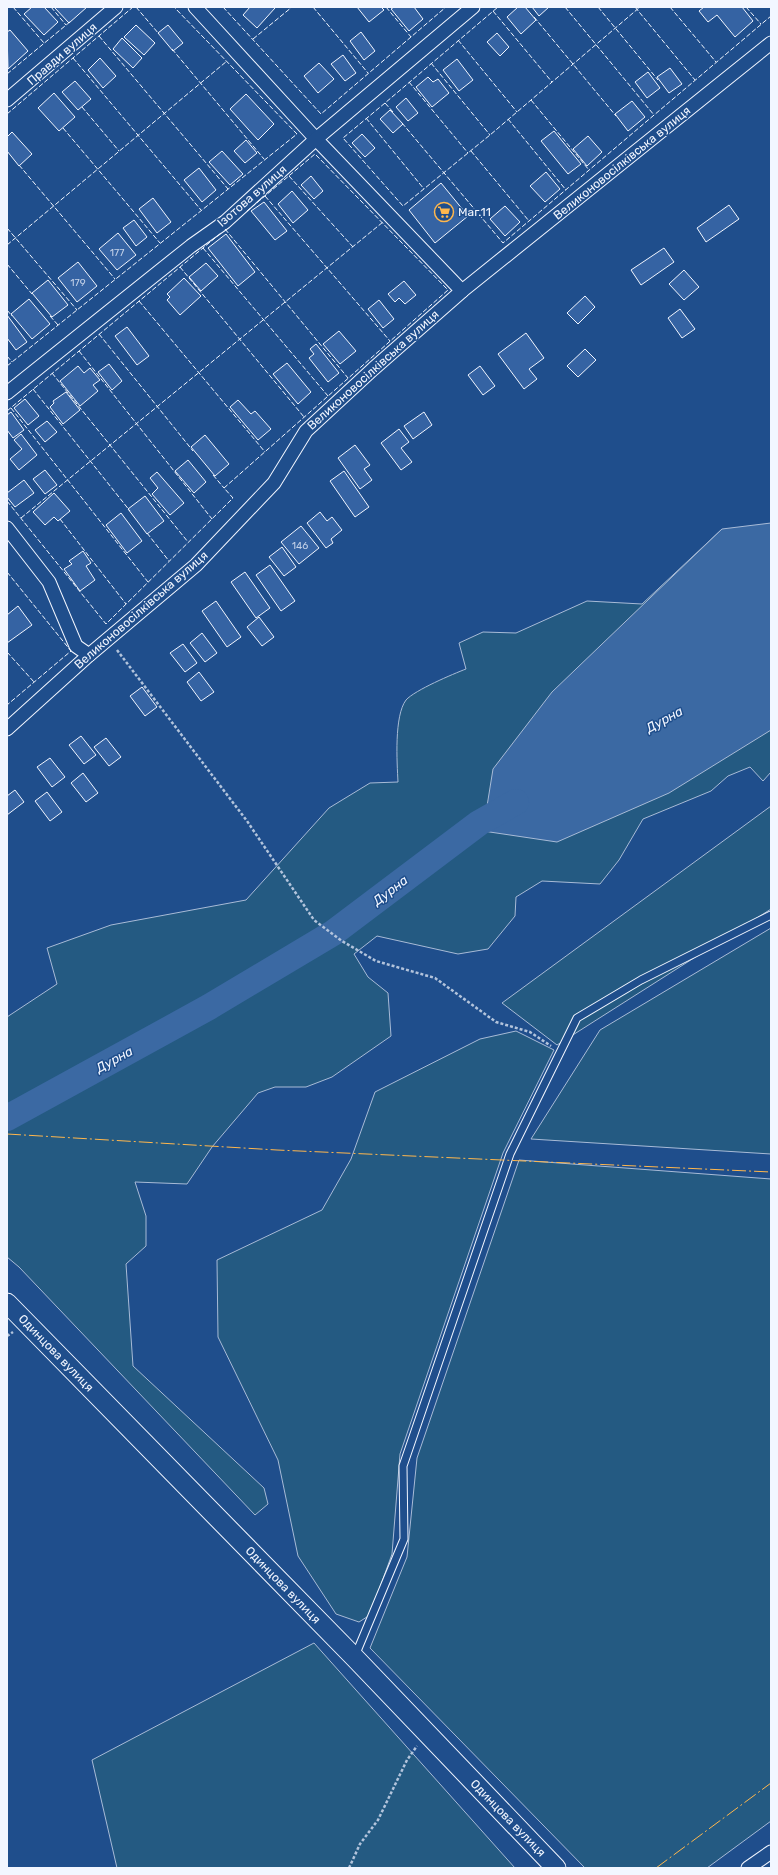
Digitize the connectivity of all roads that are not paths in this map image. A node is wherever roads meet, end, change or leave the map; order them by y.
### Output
1 (116, 7) edge
2 (195, 7) edge
3 (473, 7) edge
4 (771, 43) edge
5 (7, 100) edge
6 (316, 139) junction
7 (462, 291) junction
8 (7, 393) edge
9 (7, 528) edge
10 (89, 655) junction
11 (7, 730) edge
12 (771, 916) edge
13 (7, 1303) edge
14 (355, 1658) junction
15 (771, 1852) edge
16 (556, 1868) edge
17 (748, 1868) edge

1 - 5 street, Правди вулиця
2 - 6 street
3 - 6 street, Ізотова вулиця
4 - 7 street, Великоновосілківська вулиця
6 - 7 street
6 - 8 street, Ізотова вулиця
7 - 10 street, Великоновосілківська вулиця
9 - 10 street
10 - 11 street, Великоновосілківська вулиця
12 - 14 lane
13 - 14 main road, Одинцова вулиця
14 - 16 main road, Одинцова вулиця
15 - 17 street

